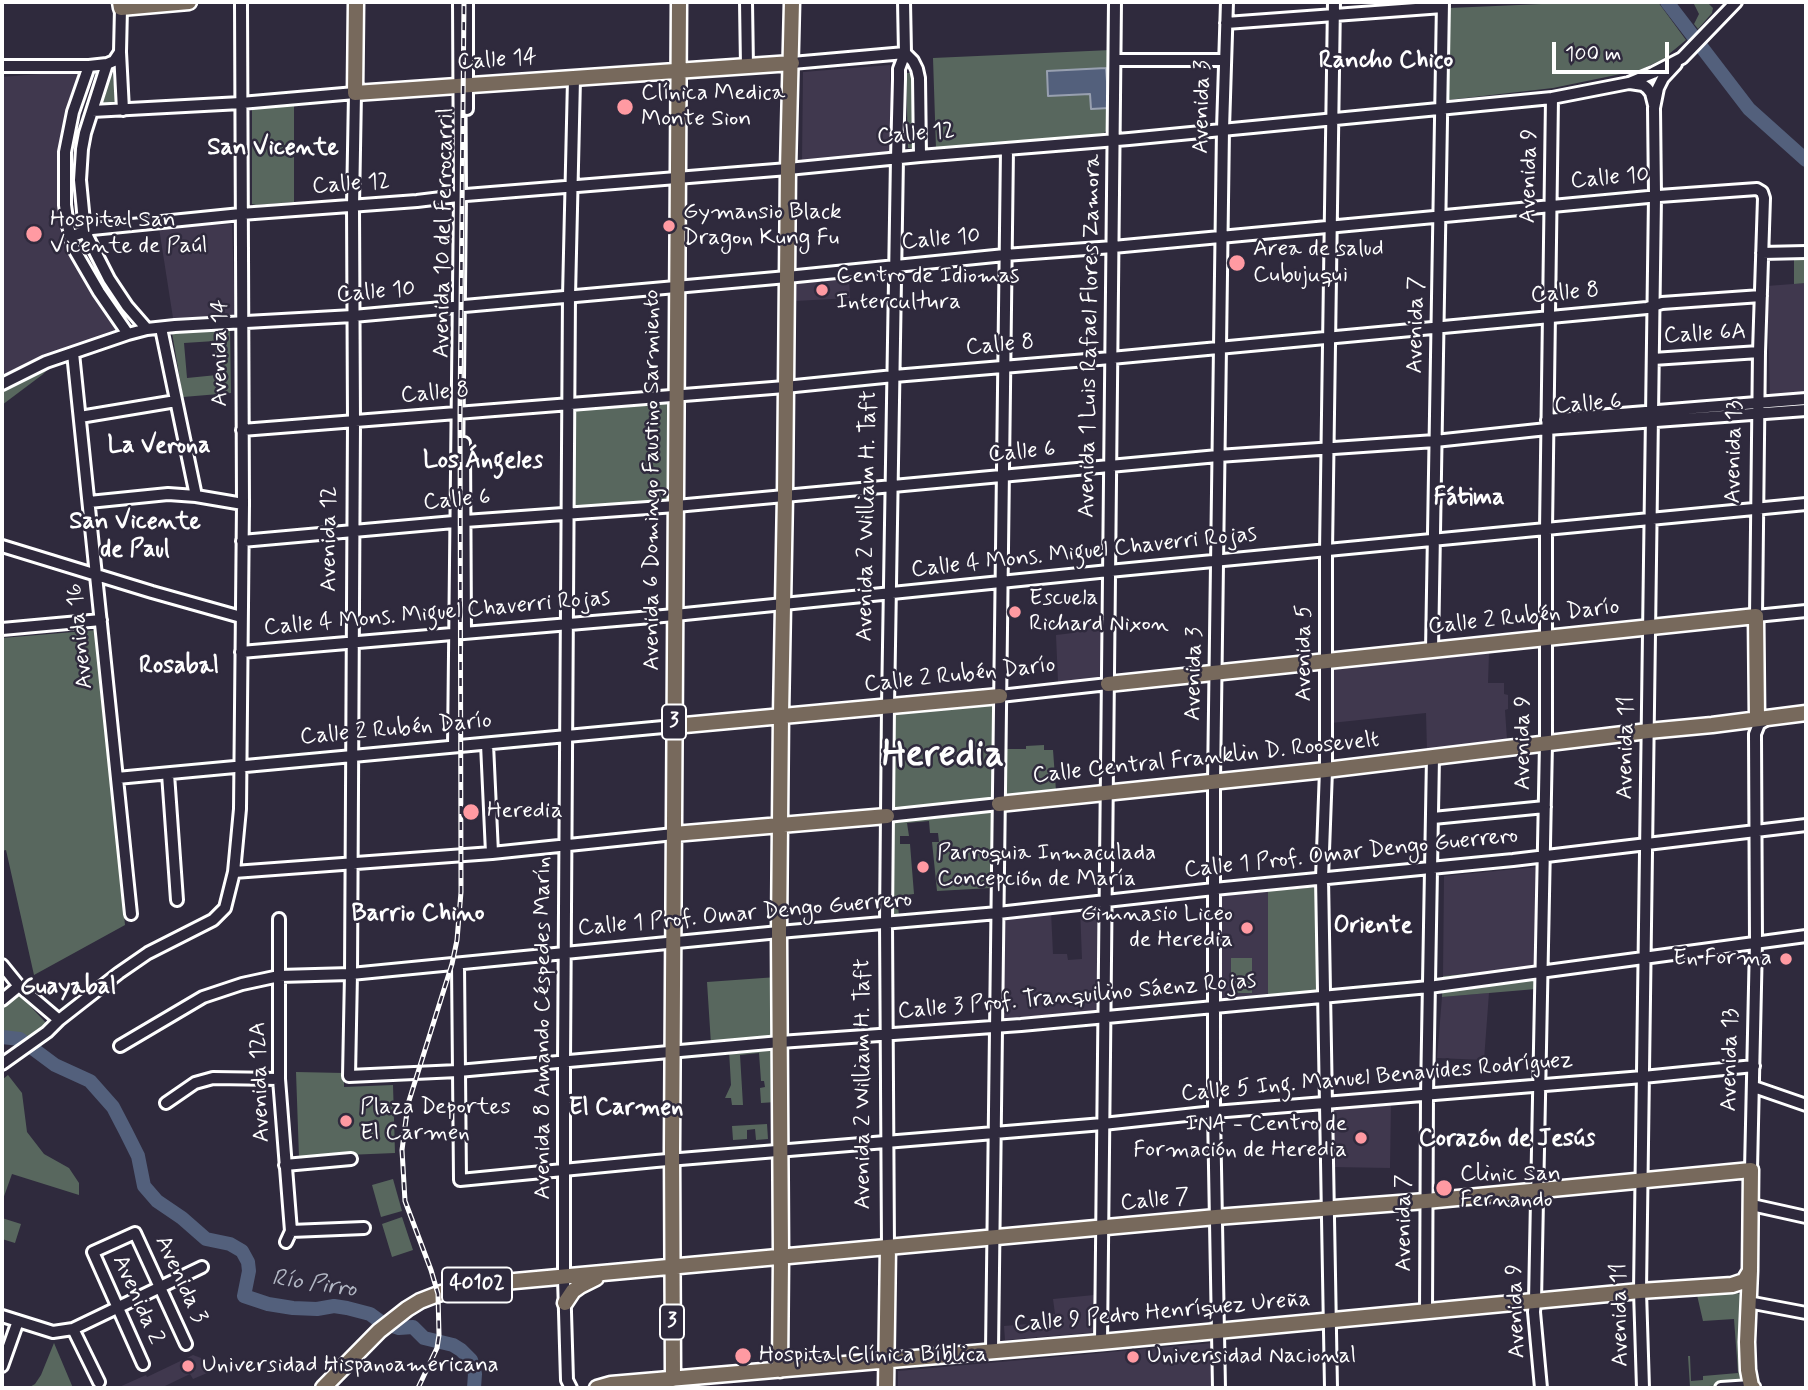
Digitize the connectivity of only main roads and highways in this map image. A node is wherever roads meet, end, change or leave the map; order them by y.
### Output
1 (189, 2) edge
2 (356, 2) edge
3 (679, 2) edge
4 (792, 2) edge
5 (120, 5) edge
6 (792, 63) junction
7 (679, 71) junction
8 (355, 93) joint
9 (1756, 616) joint
10 (1108, 684) road end
11 (1000, 696) road end
12 (1806, 713) edge
13 (780, 715) junction
14 (1756, 723) junction
15 (674, 726) junction
16 (999, 804) road end
17 (887, 816) road end
18 (780, 825) junction
19 (674, 834) junction
20 (1751, 1170) joint
21 (888, 1247) junction
22 (781, 1258) junction
23 (672, 1266) junction
24 (1750, 1271) junction
25 (610, 1273) junction
26 (1732, 1285) junction
27 (1748, 1302) junction
28 (565, 1303) road end
29 (886, 1360) junction
30 (780, 1370) junction
31 (673, 1379) junction
32 (1752, 1387) edge
33 (323, 1388) edge
34 (597, 1388) edge
35 (886, 1388) edge

1 - 5 main road
2 - 8 main road, Avenida 12
3 - 7 main road, Avenida 6 Domingo Faustino Sarmiento
4 - 6 main road
6 - 7 main road, Calle 14
6 - 13 main road
7 - 8 main road, Calle 14
7 - 15 main road, Avenida 6 Domingo Faustino Sarmiento / 3
9 - 10 main road, Calle 2 Rubén Darío
9 - 14 main road, Avenida 13
11 - 13 main road, Calle 2 Rubén Darío
12 - 14 main road, Calle Central Franklin D. Roosevelt
13 - 15 main road, Calle 2 Rubén Darío
13 - 18 main road
14 - 16 main road, Calle Central Franklin D. Roosevelt
15 - 19 main road, Avenida 6 Domingo Faustino Sarmiento / 3
17 - 18 main road, Calle Central Franklin D. Roosevelt
18 - 19 main road, Calle Central Franklin D. Roosevelt
18 - 22 main road
19 - 23 main road, Avenida 6 Domingo Faustino Sarmiento / 3
20 - 21 main road, Calle 7
20 - 24 main road, Avenida 13
21 - 22 main road, Calle 7
21 - 29 main road, Avenida 2 William H. Taft
22 - 23 main road, Calle 7
22 - 30 main road
23 - 25 main road, Calle 7
23 - 31 main road, Avenida 6 Domingo Faustino Sarmiento / 3
24 - 26 main road
24 - 27 main road, Avenida 13
25 - 28 main road
25 - 33 main road, Calle 7 / 40102
26 - 27 main road
26 - 29 main road, Calle 9 Pedro Henríquez Ureña
27 - 32 main road, Avenida 13
29 - 30 main road, Calle 9 Pedro Henríquez Ureña
29 - 35 main road, Avenida 2 William H. Taft
30 - 31 main road, Calle 9 Pedro Henríquez Ureña
31 - 34 main road, Calle 9 Pedro Henríquez Ureña

